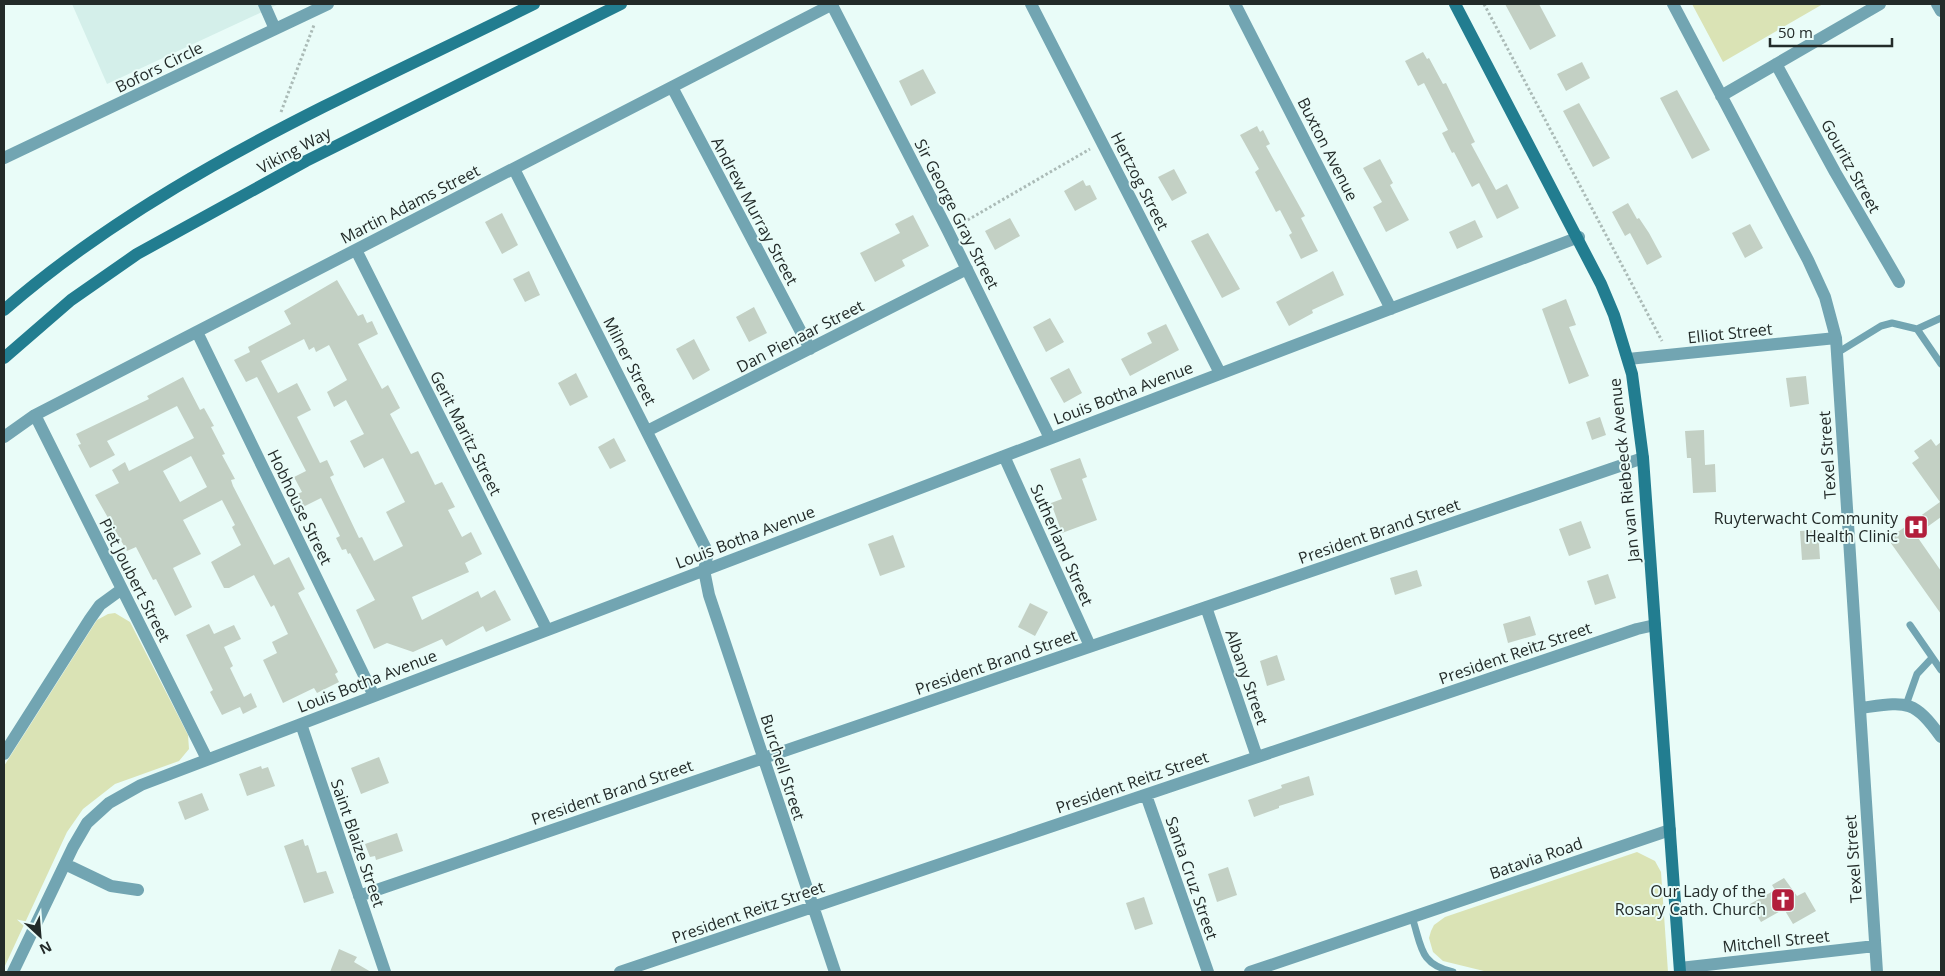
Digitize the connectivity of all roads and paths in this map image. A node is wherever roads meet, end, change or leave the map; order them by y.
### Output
1 (264, 4) edge
2 (328, 4) edge
3 (534, 4) edge
4 (621, 4) edge
5 (833, 4) edge
6 (1031, 4) edge
7 (1235, 4) edge
8 (1455, 4) edge
9 (1484, 4) edge
10 (1673, 4) edge
11 (1880, 4) edge
12 (1937, 4) edge
13 (1941, 11) edge
14 (314, 26) dead end
15 (275, 29) junction
16 (1776, 64) junction
17 (672, 87) junction
18 (1721, 96) junction
19 (281, 112) dead end
20 (1102, 142) junction
21 (4, 158) edge
22 (514, 169) junction
23 (948, 231) junction
24 (1579, 237) junction
25 (356, 250) junction
26 (967, 269) junction
27 (1899, 282) dead end
28 (1392, 308) junction
29 (4, 310) edge
30 (1941, 318) edge
31 (1917, 329) junction
32 (197, 332) junction
33 (1836, 338) junction
34 (1664, 344) dead end
35 (810, 349) junction
36 (1837, 353) junction
37 (4, 358) edge
38 (1628, 359) junction
39 (1941, 364) edge
40 (1220, 374) junction
41 (35, 416) junction
42 (647, 431) junction
43 (4, 437) edge
44 (1050, 438) junction
45 (1004, 456) junction
46 (1642, 458) junction
47 (704, 570) junction
48 (122, 590) junction
49 (1206, 607) junction
50 (1654, 625) junction
51 (1910, 625) dead end
52 (547, 630) junction
53 (1090, 646) junction
54 (1932, 658) junction
55 (1941, 670) edge
56 (374, 696) junction
57 (1906, 705) junction
58 (1860, 708) junction
59 (301, 724) junction
60 (1941, 737) edge
61 (4, 754) edge
62 (1257, 757) junction
63 (763, 758) junction
64 (207, 760) junction
65 (1146, 794) junction
66 (1670, 830) junction
67 (65, 864) junction
68 (138, 890) dead end
69 (359, 896) junction
70 (813, 907) junction
71 (1412, 917) junction
72 (1875, 946) junction
73 (1680, 970) edge
74 (13, 972) edge
75 (385, 972) edge
76 (620, 972) edge
77 (836, 972) edge
78 (1208, 972) edge
79 (1250, 972) edge
80 (1453, 972) edge
81 (1877, 972) edge

1 - 15 street
2 - 15 street, Bofors Circle
3 - 29 main road, Viking Way
4 - 37 main road, Viking Way
5 - 17 street, Martin Adams Street
5 - 23 street, Sir George Gray Street
6 - 20 street, Hertzog Street
7 - 28 street, Buxton Avenue
8 - 24 main road, Jan van Riebeeck Avenue
9 - 34 path
10 - 18 street, Texel Street
11 - 16 street
12 - 13 street
14 - 19 path
15 - 21 street, Bofors Circle
16 - 18 street
16 - 27 street, Gouritz Street
17 - 22 street, Martin Adams Street
17 - 35 street, Andrew Murray Street
18 - 33 street, Texel Street
20 - 23 path
20 - 40 street, Hertzog Street
22 - 25 street, Martin Adams Street
22 - 42 street, Milner Street
23 - 26 street, Sir George Gray Street
24 - 28 street, Louis Botha Avenue
24 - 38 main road, Jan van Riebeeck Avenue
25 - 32 street, Martin Adams Street
25 - 52 street, Gerit Maritz Street
26 - 35 street, Dan Pienaar Street
26 - 44 street, Sir George Gray Street
28 - 40 street, Louis Botha Avenue
30 - 31 lane
31 - 36 lane
31 - 39 lane
32 - 41 street, Martin Adams Street
32 - 56 street, Hobhouse Street
33 - 36 street, Texel Street
33 - 38 street, Elliot Street
35 - 42 street, Dan Pienaar Street
36 - 58 street, Texel Street
38 - 46 main road, Jan van Riebeeck Avenue
40 - 44 street, Louis Botha Avenue
41 - 43 street, Martin Adams Street
41 - 48 street, Piet Joubert Street
42 - 47 street, Milner Street
44 - 45 street, Louis Botha Avenue
45 - 47 street, Louis Botha Avenue
45 - 53 street, Sutherland Street
46 - 49 street, President Brand Street
46 - 50 main road, Jan van Riebeeck Avenue
47 - 52 street, Louis Botha Avenue
47 - 63 street, Burchell Street
48 - 61 street
48 - 64 street, Piet Joubert Street
49 - 53 street, President Brand Street
49 - 62 street, Albany Street
50 - 62 street, President Reitz Street
50 - 66 main road, Jan van Riebeeck Avenue
51 - 54 lane
52 - 56 street, Louis Botha Avenue
53 - 63 street, President Brand Street
54 - 55 lane
54 - 57 lane
56 - 59 street, Louis Botha Avenue
57 - 58 street
57 - 60 street
58 - 72 street, Texel Street
59 - 64 street, Louis Botha Avenue
59 - 69 street, Saint Blaize Street
62 - 65 street, President Reitz Street
63 - 69 street, President Brand Street
63 - 70 street, Burchell Street
64 - 67 street, Louis Botha Avenue
65 - 70 street, President Reitz Street
65 - 78 street, Santa Cruz Street
66 - 71 street, Batavia Road
66 - 73 main road, Jan van Riebeeck Avenue
67 - 68 street
67 - 74 street, Louis Botha Avenue
69 - 75 street, Saint Blaize Street
70 - 76 street, President Reitz Street
70 - 77 street, Burchell Street
71 - 79 street, Batavia Road
71 - 80 lane
72 - 73 street, Mitchell Street
72 - 81 street, Texel Street

